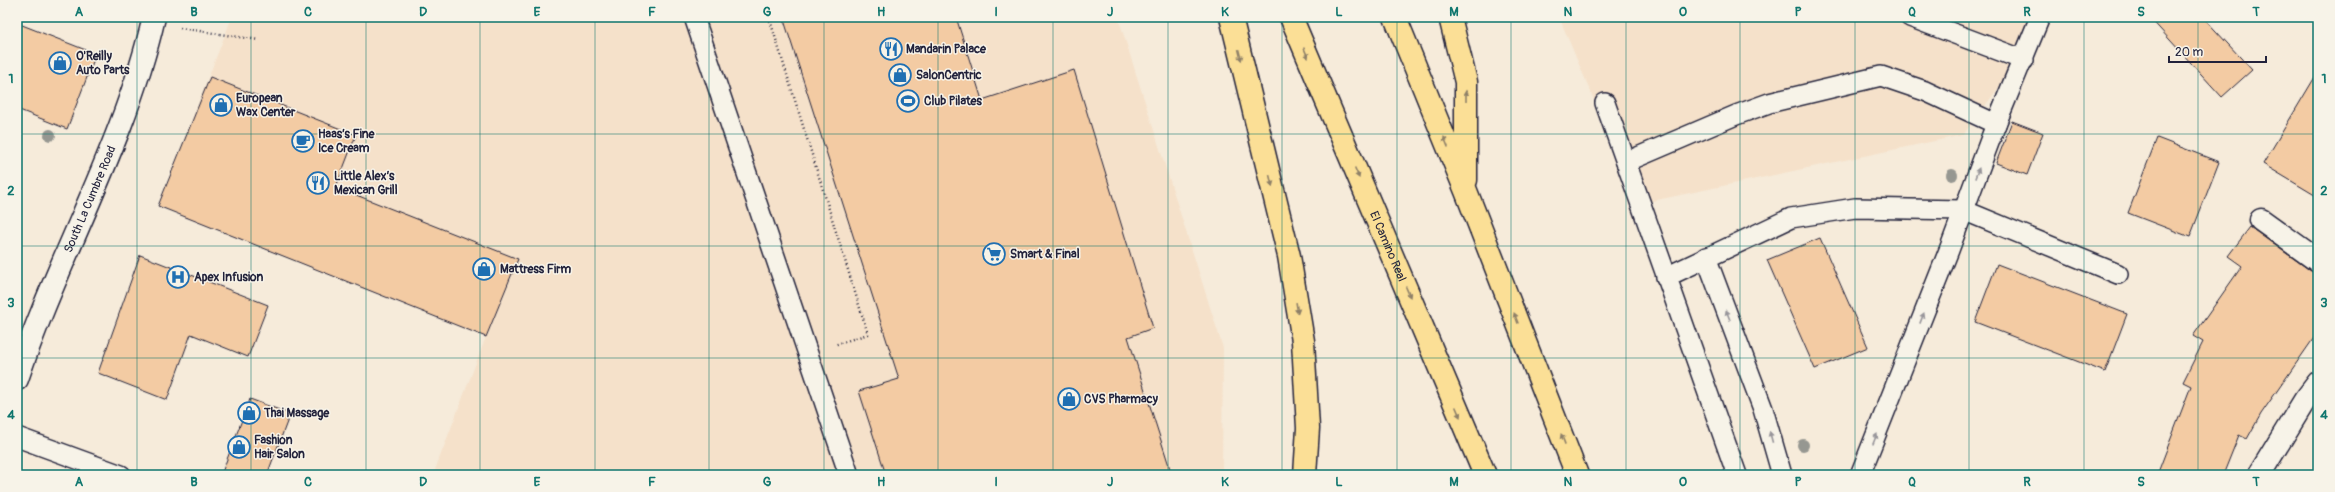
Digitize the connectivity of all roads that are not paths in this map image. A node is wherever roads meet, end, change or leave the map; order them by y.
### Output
1 (694, 17) edge
2 (1231, 17) edge
3 (1291, 17) edge
4 (1395, 17) edge
5 (1450, 17) edge
6 (1910, 17) edge
7 (2040, 17) edge
8 (153, 21) edge
9 (2024, 60) junction
10 (1605, 103) dead end
11 (1994, 128) junction
12 (1626, 162) junction
13 (1466, 191) junction
14 (1963, 210) junction
15 (2261, 220) dead end
16 (1706, 257) junction
17 (2318, 260) edge
18 (2118, 274) dead end
19 (1666, 277) junction
20 (17, 379) edge
21 (2318, 383) edge
22 (17, 437) edge
23 (121, 475) edge
24 (849, 475) edge
25 (1305, 475) edge
26 (1485, 475) edge
27 (1577, 475) edge
28 (1737, 475) edge
29 (1782, 475) edge
30 (1860, 475) edge
31 (2259, 475) edge

1 - 24 lane
2 -> 25 highway
3 -> 26 highway, El Camino Real
13 -> 4 highway
13 -> 5 highway
6 - 9 lane
7 - 9 lane
8 - 20 main road, South La Cumbre Road
9 - 11 lane
10 - 12 lane
11 - 12 lane
14 -> 11 lane
12 - 19 lane
27 -> 13 highway
14 - 16 lane
14 - 18 lane
30 -> 14 lane
15 - 17 main road
16 - 19 lane
29 -> 16 lane
19 - 28 lane
21 - 31 main road
22 - 23 lane

